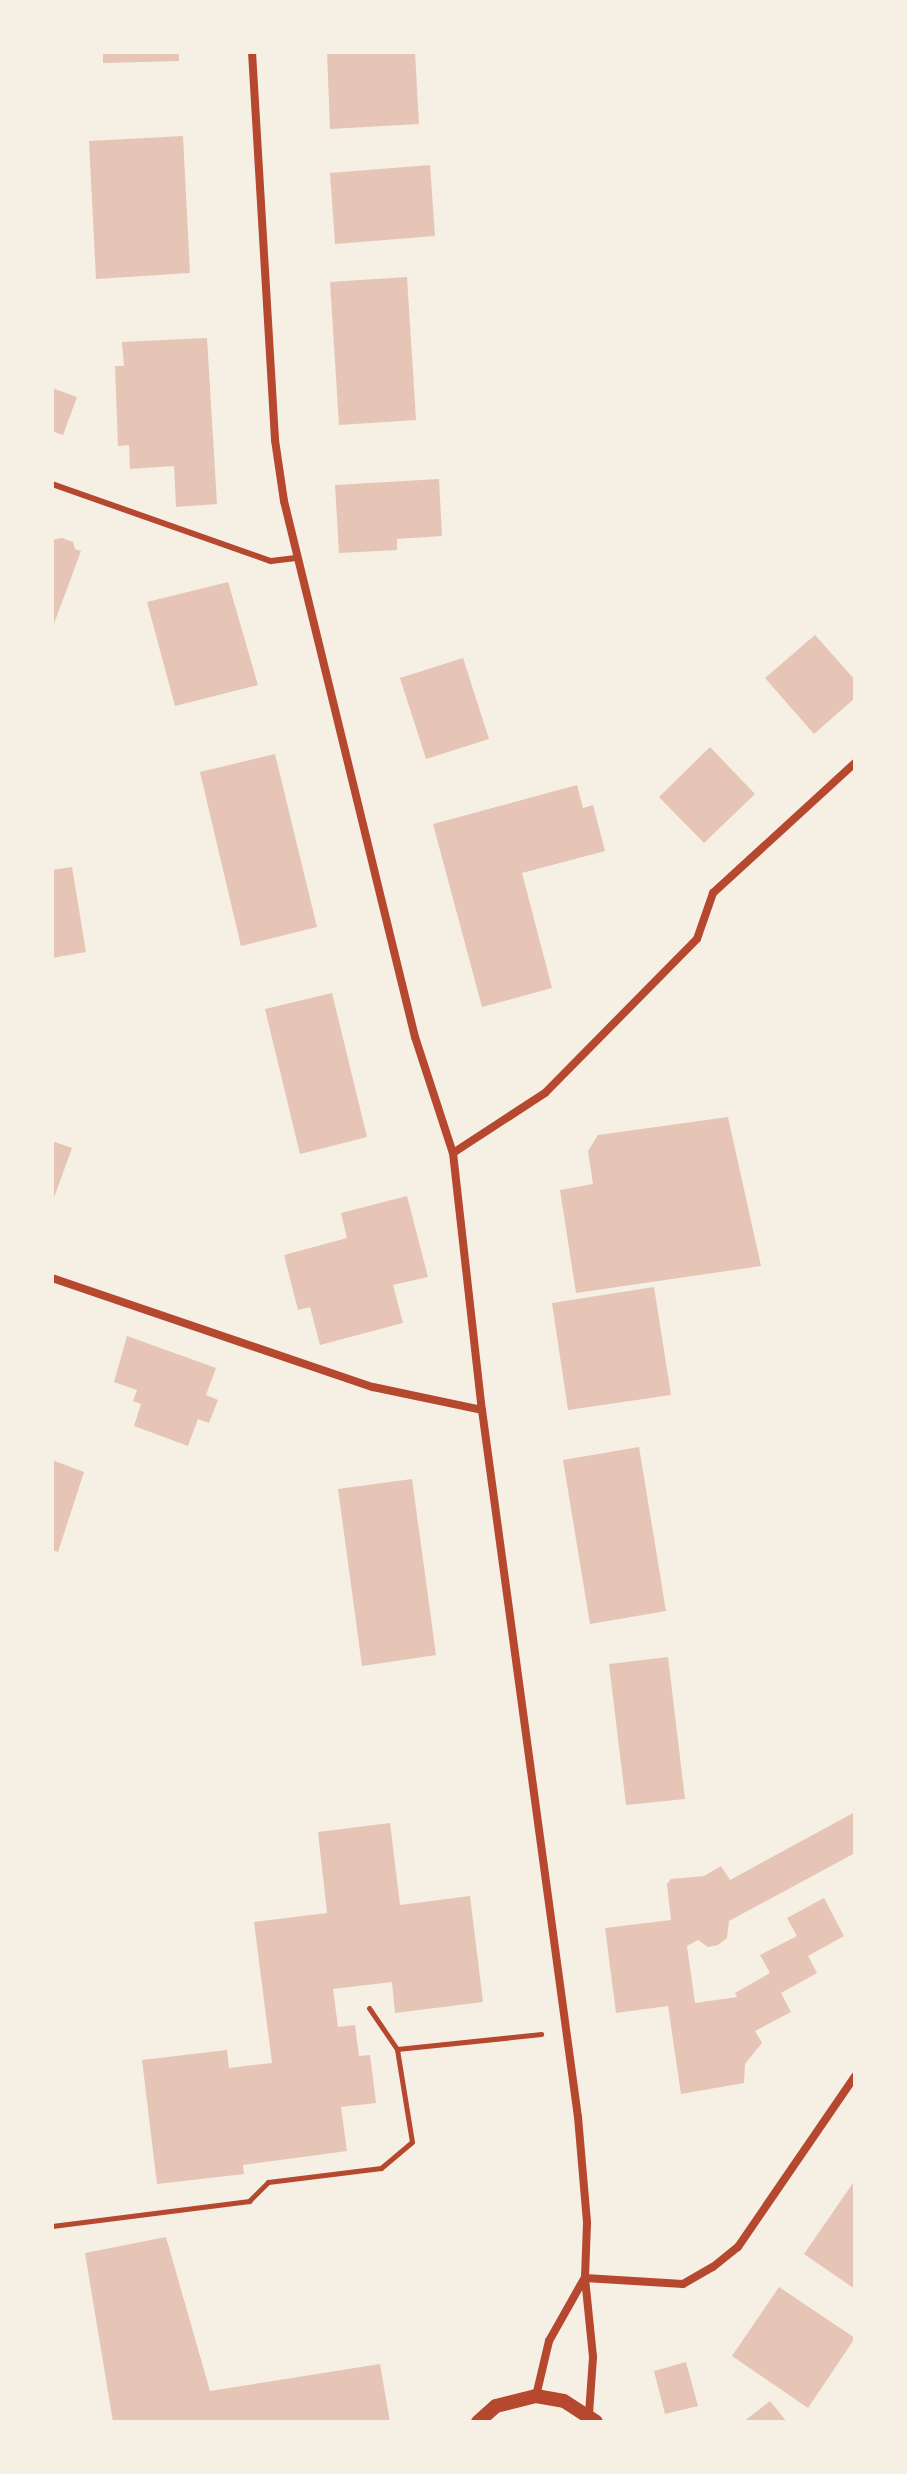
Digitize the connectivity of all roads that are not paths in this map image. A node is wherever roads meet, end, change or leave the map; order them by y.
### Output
1 (252, 52) edge
2 (52, 484) edge
3 (296, 558) junction
4 (855, 763) edge
5 (453, 1153) junction
6 (52, 1278) edge
7 (482, 1410) junction
8 (855, 2076) edge
9 (585, 2278) junction
10 (536, 2396) junction
11 (593, 2418) edge
12 (478, 2422) edge

1 - 3 street
2 - 3 lane
3 - 5 street
4 - 5 street
5 - 7 street
6 - 7 street
7 - 9 street
8 - 9 street
9 - 10 street
9 - 11 street
10 - 11 street
10 - 12 street

